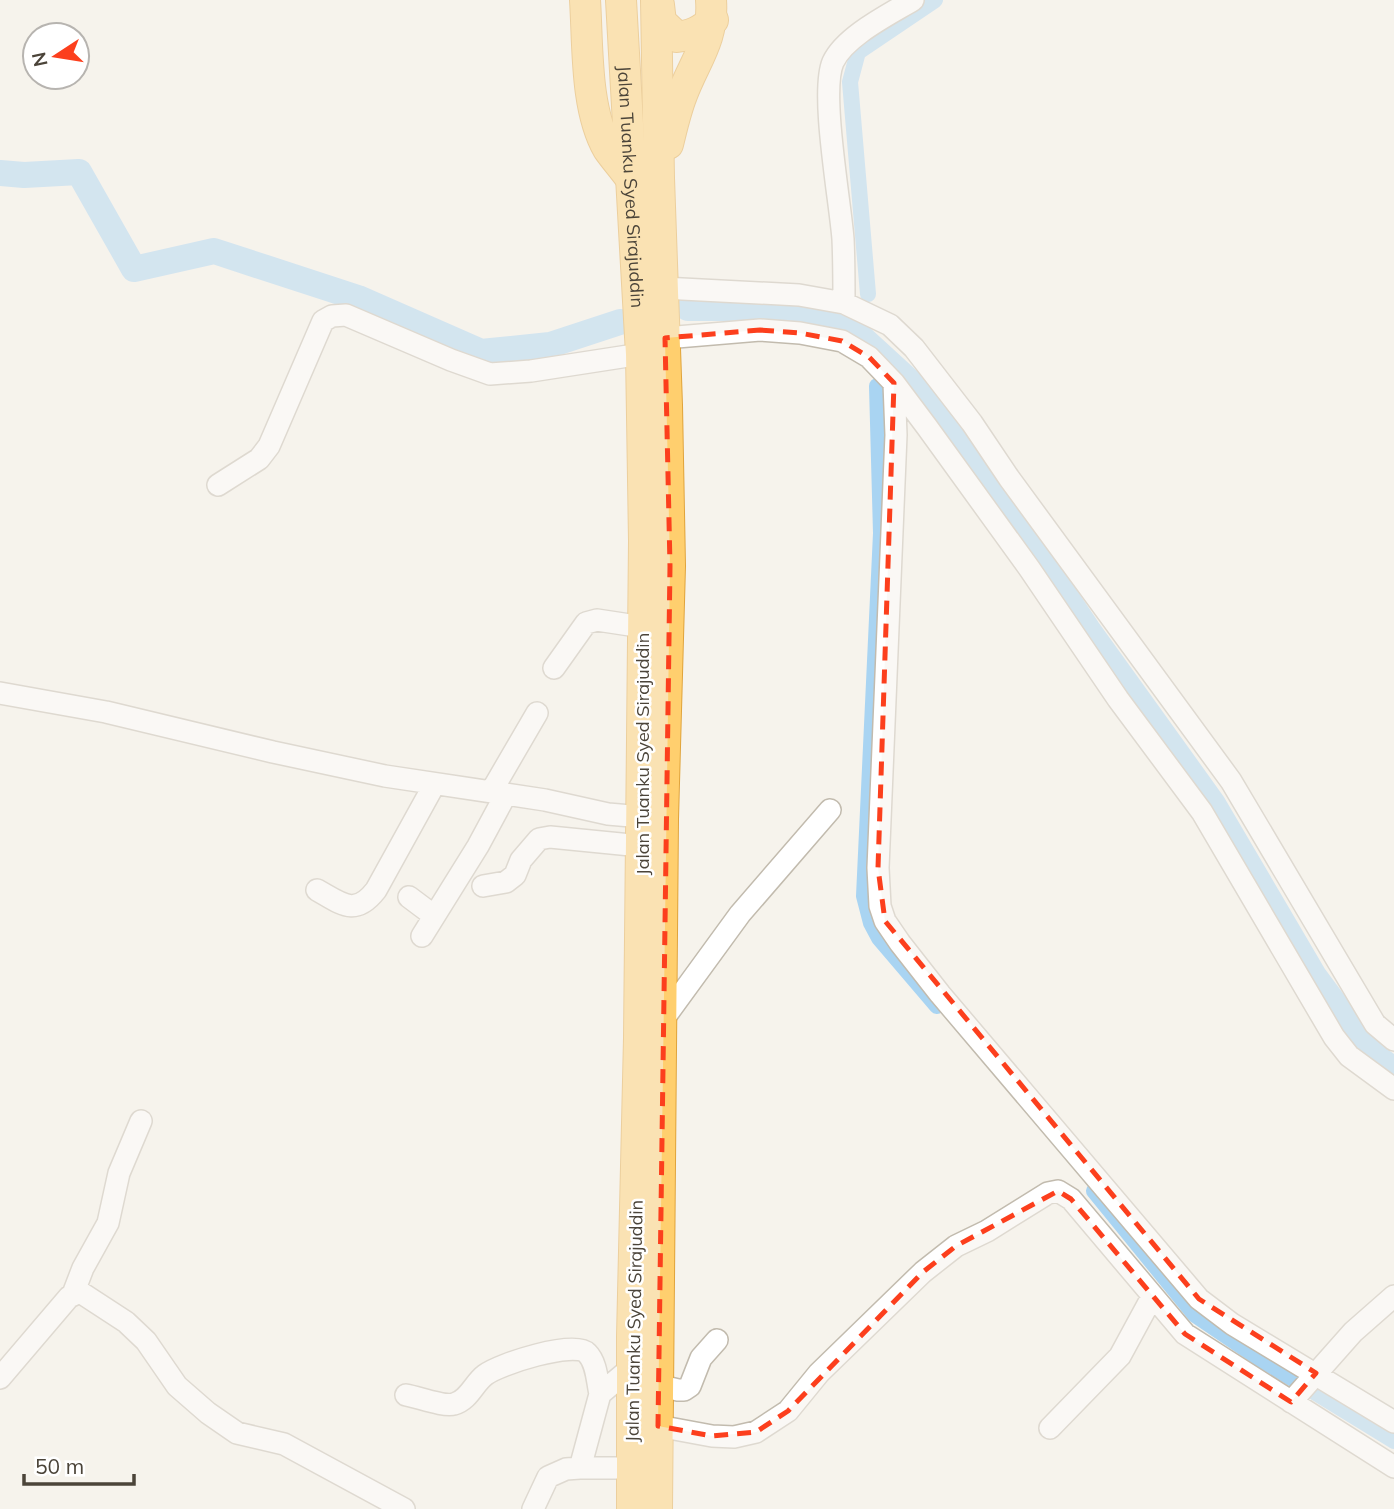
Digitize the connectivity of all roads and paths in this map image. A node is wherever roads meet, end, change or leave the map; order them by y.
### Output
1 (585, 0) edge
2 (621, 0) edge
3 (657, 0) edge
4 (914, 0) edge
5 (712, 10) edge
6 (590, 85) junction
7 (625, 94) junction
8 (645, 178) junction
9 (663, 288) junction
10 (844, 303) junction
11 (653, 346) junction
12 (894, 383) junction
13 (218, 485) dead end
14 (643, 627) junction
15 (554, 668) dead end
16 (0, 693) edge
17 (537, 713) dead end
18 (434, 785) junction
19 (498, 793) junction
20 (830, 810) dead end
21 (649, 827) junction
22 (483, 886) dead end
23 (317, 890) dead end
24 (409, 897) dead end
25 (433, 915) junction
26 (422, 936) dead end
27 (663, 1021) junction
28 (1394, 1040) edge
29 (1394, 1089) edge
30 (141, 1121) dead end
31 (74, 1294) junction
32 (1394, 1296) edge
33 (1152, 1297) junction
34 (717, 1340) dead end
35 (631, 1368) junction
36 (0, 1378) edge
37 (657, 1385) junction
38 (1304, 1387) junction
39 (600, 1394) junction
40 (407, 1395) dead end
41 (1394, 1425) edge
42 (658, 1426) junction
43 (1050, 1428) dead end
44 (1376, 1449) junction
45 (1394, 1467) edge
46 (580, 1468) junction
47 (645, 1468) junction
48 (404, 1509) edge
49 (533, 1509) edge
50 (632, 1509) edge
51 (657, 1509) edge

1 - 6 highway
2 - 7 highway, Jalan Tuanku Syed Sirajuddin
3 - 5 highway
3 - 8 highway, Jalan Tuanku Syed Sirajuddin
4 - 10 street
5 - 8 highway
6 - 7 highway
6 - 8 highway
7 - 8 highway, Jalan Tuanku Syed Sirajuddin
8 - 9 highway, Jalan Tuanku Syed Sirajuddin
8 - 11 highway, Jalan Tuanku Syed Sirajuddin
9 - 10 street
9 - 11 highway, Jalan Tuanku Syed Sirajuddin
10 - 28 street
11 - 12 street
11 - 13 street
11 - 14 highway, Jalan Tuanku Syed Sirajuddin
11 - 21 highway, Jalan Tuanku Syed Sirajuddin
12 - 29 street
12 - 38 street
14 - 15 street
14 - 21 highway, Jalan Tuanku Syed Sirajuddin
16 - 18 street
17 - 19 street
18 - 19 street
18 - 23 street
19 - 21 street
19 - 25 street
20 - 27 street
21 - 22 street
21 - 27 highway, Jalan Tuanku Syed Sirajuddin
21 - 35 highway, Jalan Tuanku Syed Sirajuddin
24 - 25 street
25 - 26 street
27 - 37 highway, Jalan Tuanku Syed Sirajuddin
30 - 31 street
31 - 36 street
31 - 48 street
32 - 38 street
33 - 38 street
33 - 42 street
33 - 43 street
34 - 37 street
35 - 39 street
35 - 47 highway, Jalan Tuanku Syed Sirajuddin
37 - 42 highway, Jalan Tuanku Syed Sirajuddin
38 - 41 street
38 - 44 street
39 - 40 street
39 - 46 street
41 - 44 street
42 - 47 highway, Jalan Tuanku Syed Sirajuddin
44 - 45 street
46 - 47 street
46 - 49 street
47 - 50 highway, Jalan Tuanku Syed Sirajuddin
47 - 51 highway, Jalan Tuanku Syed Sirajuddin

